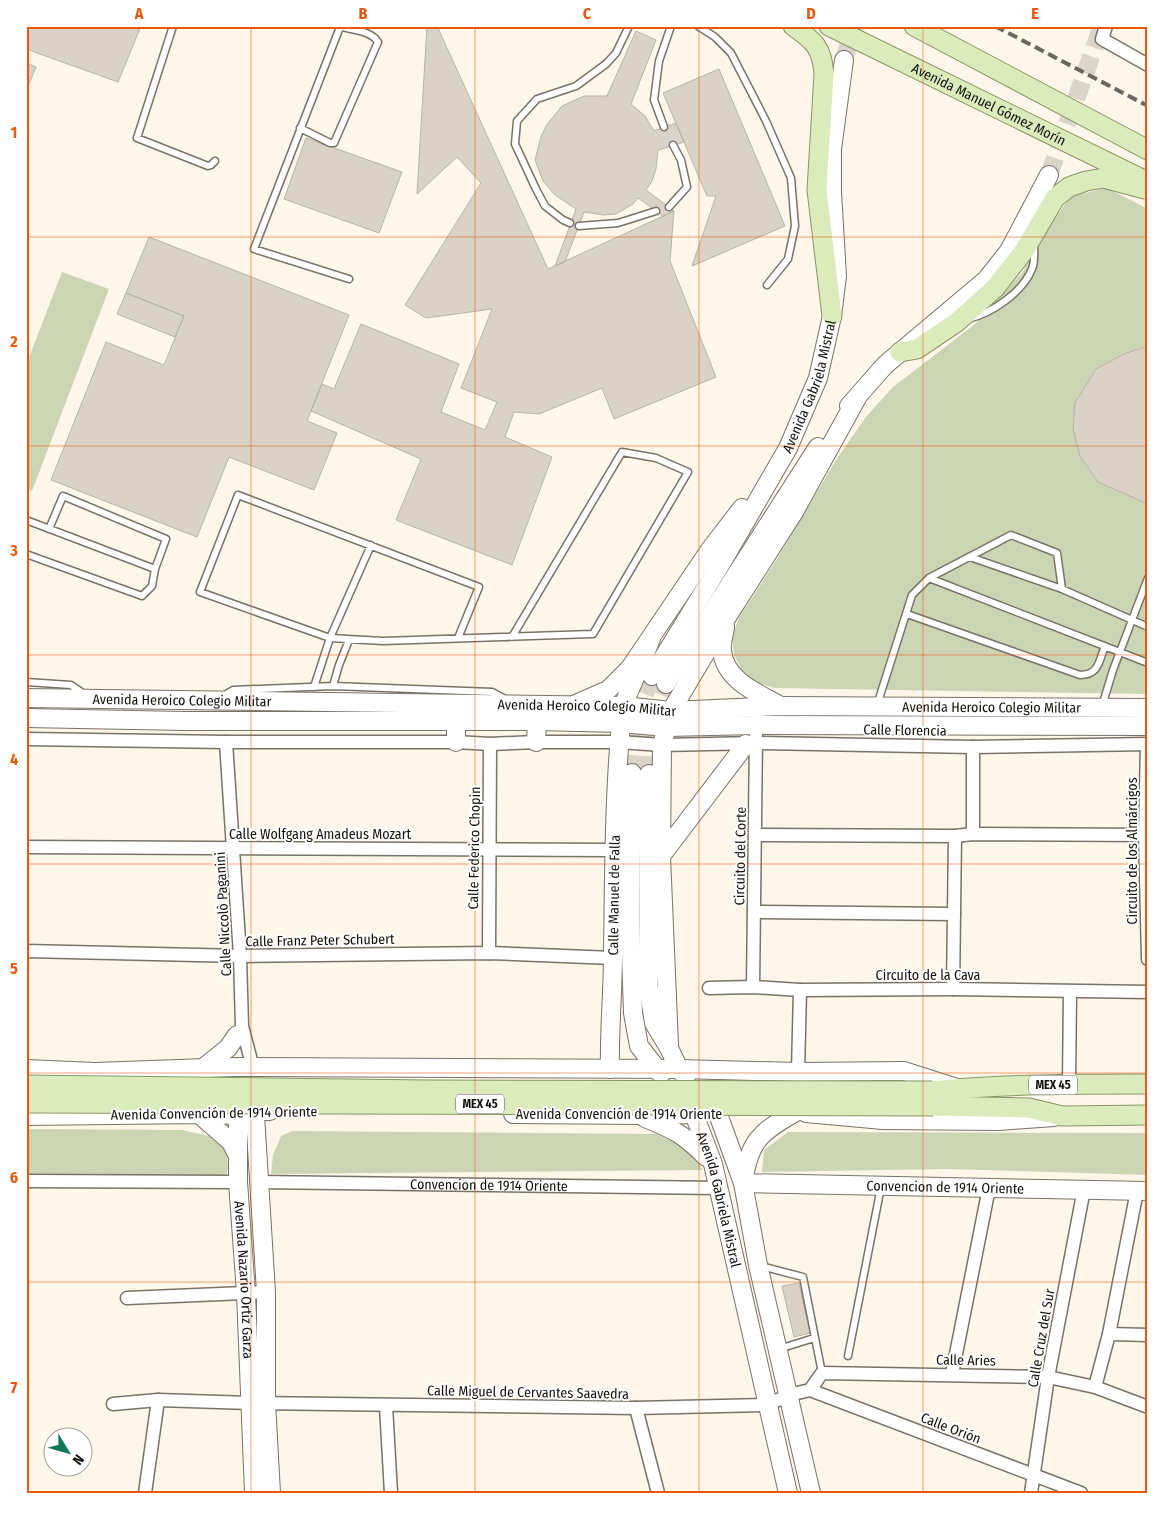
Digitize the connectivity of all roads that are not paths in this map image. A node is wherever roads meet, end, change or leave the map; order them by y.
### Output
1 (173, 26) edge
2 (629, 26) edge
3 (671, 26) edge
4 (698, 26) edge
5 (793, 26) edge
6 (829, 26) edge
7 (914, 26) edge
8 (1106, 26) edge
9 (339, 27) edge
10 (844, 60) tunnel mouth
11 (1148, 65) edge
12 (664, 127) dead end
13 (300, 128) junction
14 (673, 145) dead end
15 (1148, 150) edge
16 (215, 160) dead end
17 (1049, 175) tunnel mouth
18 (1148, 182) edge
19 (1148, 190) edge
20 (669, 207) dead end
21 (656, 211) dead end
22 (570, 223) dead end
23 (579, 226) dead end
24 (349, 279) dead end
25 (766, 285) dead end
26 (832, 316) junction
27 (900, 352) junction
28 (857, 398) junction
29 (788, 448) junction
30 (26, 520) edge
31 (49, 529) junction
32 (371, 545) junction
33 (26, 554) edge
34 (970, 557) junction
35 (155, 569) junction
36 (930, 578) junction
37 (1148, 578) edge
38 (1062, 589) junction
39 (907, 614) junction
40 (727, 617) junction
41 (1133, 620) junction
42 (1148, 627) edge
43 (512, 637) junction
44 (330, 638) junction
45 (458, 638) junction
46 (651, 639) junction
47 (349, 640) junction
48 (1105, 646) junction
49 (1120, 652) junction
50 (1148, 663) edge
51 (26, 682) edge
52 (333, 686) junction
53 (314, 687) junction
54 (26, 698) edge
55 (92, 699) junction
56 (213, 701) junction
57 (520, 706) junction
58 (571, 706) junction
59 (781, 706) junction
60 (877, 706) junction
61 (1102, 708) junction
62 (1148, 708) edge
63 (622, 714) junction
64 (26, 718) edge
65 (669, 719) junction
66 (456, 720) junction
67 (537, 721) junction
68 (1148, 726) edge
69 (753, 737) junction
70 (26, 739) edge
71 (226, 742) junction
72 (456, 742) junction
73 (536, 742) junction
74 (619, 742) junction
75 (490, 744) junction
76 (1148, 744) edge
77 (662, 745) junction
78 (973, 747) junction
79 (973, 834) junction
80 (756, 835) junction
81 (1146, 835) edge
82 (955, 836) junction
83 (26, 847) edge
84 (234, 849) junction
85 (488, 850) junction
86 (614, 850) junction
87 (661, 856) junction
88 (754, 912) junction
89 (954, 914) junction
90 (26, 951) edge
91 (488, 953) junction
92 (240, 956) junction
93 (613, 958) junction
94 (1148, 959) edge
95 (709, 988) dead end
96 (753, 988) junction
97 (953, 989) junction
98 (800, 990) junction
99 (1070, 992) junction
100 (1148, 992) edge
101 (634, 1003) junction
102 (240, 1030) junction
103 (609, 1032) junction
104 (669, 1048) junction
105 (235, 1067) junction
106 (203, 1068) junction
107 (253, 1068) junction
108 (610, 1069) junction
109 (656, 1069) junction
110 (679, 1069) junction
111 (26, 1070) edge
112 (798, 1072) junction
113 (1069, 1084) junction
114 (1148, 1084) edge
115 (26, 1085) edge
116 (958, 1088) junction
117 (932, 1098) junction
118 (26, 1103) edge
119 (796, 1112) junction
120 (247, 1113) junction
121 (199, 1114) junction
122 (694, 1114) junction
123 (718, 1114) junction
124 (640, 1115) junction
125 (1148, 1115) edge
126 (26, 1116) edge
127 (1062, 1116) junction
128 (238, 1156) junction
129 (713, 1164) junction
130 (26, 1181) edge
131 (238, 1182) junction
132 (259, 1182) junction
133 (743, 1183) junction
134 (881, 1186) junction
135 (718, 1188) junction
136 (989, 1188) junction
137 (1084, 1189) junction
138 (1142, 1191) edge
139 (758, 1265) junction
140 (266, 1292) junction
141 (246, 1293) junction
142 (128, 1298) dead end
143 (1109, 1334) junction
144 (1148, 1335) edge
145 (814, 1338) junction
146 (779, 1349) junction
147 (848, 1356) dead end
148 (822, 1373) junction
149 (952, 1374) junction
150 (1048, 1377) junction
151 (1094, 1387) junction
152 (810, 1390) junction
153 (788, 1395) junction
154 (158, 1400) junction
155 (258, 1403) junction
156 (113, 1404) dead end
157 (767, 1405) junction
158 (386, 1406) junction
159 (1148, 1407) edge
160 (636, 1408) junction
161 (1034, 1476) junction
162 (145, 1493) edge
163 (254, 1493) edge
164 (270, 1493) edge
165 (391, 1493) edge
166 (658, 1493) edge
167 (788, 1493) edge
168 (811, 1493) edge
169 (1031, 1493) edge
170 (1081, 1493) edge

1 - 16 lane
2 - 22 lane
3 - 12 lane
4 - 25 lane
5 - 26 main road
6 - 18 main road, Avenida Manuel Gómez Morín
7 - 15 main road
8 - 11 street
9 - 13 lane
9 - 13 lane
10 - 26 street, Avenida Gabriela Mistral
13 - 24 lane
14 - 20 lane
17 - 27 street, Avenida Gabriela Mistral
19 - 27 main road
21 - 23 lane
26 - 29 street, Avenida Gabriela Mistral
27 - 28 street, Avenida Gabriela Mistral
28 - 29 street, Avenida Gabriela Mistral
28 - 40 street, Avenida Gabriela Mistral
29 - 46 street
30 - 31 lane
31 - 35 lane
31 - 35 lane
32 - 44 lane
32 - 44 lane
32 - 45 lane
33 - 35 lane
34 - 36 lane
34 - 38 lane
34 - 38 lane
36 - 39 lane
36 - 48 lane
37 - 41 lane
38 - 41 lane
39 - 48 lane
39 - 60 lane
40 - 59 street
40 - 65 street, Avenida Gabriela Mistral
41 - 42 lane
41 - 49 lane
43 - 43 lane
43 - 45 lane
44 - 47 lane
44 - 53 lane
45 - 47 lane
46 - 58 street
46 - 63 street, Calle Manuel de Falla
47 - 52 lane
48 - 49 lane
49 - 50 lane
49 - 61 lane
51 - 55 lane
52 - 53 lane
52 - 57 lane
53 - 56 lane
54 - 55 street, Avenida Heroico Colegio Militar
55 - 56 street, Avenida Heroico Colegio Militar
56 - 57 street, Avenida Heroico Colegio Militar
57 - 58 street, Avenida Heroico Colegio Militar
58 - 63 street, Avenida Heroico Colegio Militar
59 - 60 street, Avenida Heroico Colegio Militar
59 - 65 street, Avenida Heroico Colegio Militar
60 - 61 street, Avenida Heroico Colegio Militar
61 - 62 street, Avenida Heroico Colegio Militar
63 - 65 street, Avenida Heroico Colegio Militar
63 - 67 street, Avenida Heroico Colegio Militar
63 - 74 street, Calle Manuel de Falla
64 - 66 street, Avenida Heroico Colegio Militar
65 - 69 street, Avenida Heroico Colegio Militar
65 - 77 street
66 - 67 street, Avenida Heroico Colegio Militar
66 - 72 street
67 - 73 street
68 - 69 street, Avenida Heroico Colegio Militar
69 - 77 street, Calle Florencia
69 - 78 street, Calle Florencia
69 - 80 street, Circuito del Corte
69 - 87 street
70 - 71 street
71 - 72 street
71 - 84 street, Calle Niccolò Paganini
72 - 75 street
73 - 74 street
73 - 75 street
74 - 77 street, Calle Florencia
74 - 86 street, Calle Manuel de Falla
75 - 85 street, Calle Federico Chopin
76 - 78 street, Calle Florencia
76 - 81 street, Circuito de los Almárcigos
77 - 87 street
78 - 79 street
79 - 81 street
79 - 82 street
80 - 82 street
80 - 88 street, Circuito del Corte
81 - 94 street, Circuito de los Almárcigos
82 - 89 street
83 - 84 street, Calle Wolfgang Amadeus Mozart
84 - 85 street, Calle Wolfgang Amadeus Mozart
84 - 92 street, Calle Niccolò Paganini
85 - 86 street, Calle Wolfgang Amadeus Mozart
85 - 91 street, Calle Federico Chopin
86 - 93 street, Calle Manuel de Falla
87 - 104 street
88 - 89 street
88 - 96 street, Circuito del Corte
89 - 97 street
90 - 92 street, Calle Franz Peter Schubert
91 - 92 street, Calle Franz Peter Schubert
91 - 93 street, Calle Franz Peter Schubert
92 - 102 street, Calle Niccolò Paganini
93 - 103 street, Calle Manuel de Falla
95 - 96 street, Circuito de la Cava
96 - 98 street, Circuito de la Cava
97 - 98 street, Circuito de la Cava
97 - 99 street, Circuito de la Cava
98 - 112 street
99 - 100 street, Circuito de la Cava
99 - 113 street
101 - 103 street
101 - 104 street, Avenida Gabriela Mistral
101 - 109 street, Avenida Gabriela Mistral
102 - 105 street, Calle Niccolò Paganini
102 - 106 street
102 - 107 street, Calle Niccolò Paganini
103 - 108 street, Calle Manuel de Falla
104 - 110 street, Avenida Gabriela Mistral
105 - 106 street, Avenida Convención de 1914 Oriente
105 - 107 street, Avenida Convención de 1914 Oriente
105 - 120 street, Avenida Nazario Ortiz Garza
106 - 111 street, Avenida Convención de 1914 Oriente
107 - 108 street, Avenida Convención de 1914 Oriente
107 - 120 street, Avenida Nazario Ortiz Garza
108 - 109 street, Avenida Convención de 1914 Oriente
109 - 110 street, Avenida Convención de 1914 Oriente
109 - 122 street, Avenida Gabriela Mistral
110 - 112 street, Avenida Convención de 1914 Oriente
110 - 123 street, Avenida Gabriela Mistral
112 - 116 street, Avenida Convención de 1914 Oriente
113 - 114 main road, Avenida Convención de 1914 Oriente / MEX 45
113 - 116 main road, Avenida Convención de 1914 Oriente / MEX 45
115 - 117 main road, Avenida Convención de 1914 Oriente / MEX 45, bridge
116 - 117 main road, Avenida Convención de 1914 Oriente / MEX 45
117 - 118 main road, Avenida Convención de 1914 Oriente / MEX 45, bridge
117 - 127 main road, Avenida Convención de 1914 Oriente / MEX 45
119 - 123 street, Avenida Convención de 1914 Oriente
119 - 127 street, Avenida Convención de 1914 Oriente
119 - 133 street
120 - 121 street, Avenida Convención de 1914 Oriente
120 - 124 street, Avenida Convención de 1914 Oriente
120 - 128 street, Avenida Nazario Ortiz Garza
120 - 132 street, Avenida Nazario Ortiz Garza
121 - 126 street, Avenida Convención de 1914 Oriente
121 - 128 street
122 - 123 street, Avenida Convención de 1914 Oriente
122 - 124 street, Avenida Convención de 1914 Oriente
122 - 129 street, Avenida Gabriela Mistral
123 - 133 street, Avenida Gabriela Mistral
124 - 129 street
125 - 127 main road, Avenida Convención de 1914 Oriente / MEX 45
128 - 131 street, Avenida Nazario Ortiz Garza
129 - 135 street, Avenida Gabriela Mistral
130 - 131 street
131 - 141 street, Avenida Nazario Ortiz Garza
132 - 135 street, Convencion de 1914 Oriente
132 - 140 street, Avenida Nazario Ortiz Garza
133 - 134 street, Convencion de 1914 Oriente
133 - 139 street, Avenida Gabriela Mistral
134 - 136 street, Convencion de 1914 Oriente
134 - 147 lane
135 - 157 street, Avenida Gabriela Mistral
136 - 137 street, Convencion de 1914 Oriente
136 - 149 street
137 - 138 street, Convencion de 1914 Oriente
137 - 150 street, Calle Cruz del Sur
138 - 143 street
139 - 145 lane
139 - 146 street, Avenida Gabriela Mistral
140 - 141 street
140 - 155 street, Avenida Nazario Ortiz Garza
141 - 142 street
141 - 155 street, Avenida Nazario Ortiz Garza
143 - 144 street
143 - 151 street
145 - 146 lane
145 - 148 lane
146 - 153 street, Avenida Gabriela Mistral
148 - 149 street, Calle Aries
148 - 152 street
149 - 150 street, Calle Aries
150 - 151 street, Calle Aries
150 - 161 street, Calle Cruz del Sur
151 - 159 street, Calle Aries
152 - 153 street
152 - 161 street, Calle Orión
153 - 157 street, Calle Miguel de Cervantes Saavedra
153 - 168 street, Avenida Gabriela Mistral
154 - 155 street, Calle Miguel de Cervantes Saavedra
154 - 156 street, Calle Miguel de Cervantes Saavedra
154 - 162 street
155 - 158 street, Calle Miguel de Cervantes Saavedra
155 - 163 street, Avenida Nazario Ortiz Garza
155 - 164 street, Avenida Nazario Ortiz Garza
157 - 160 street, Calle Miguel de Cervantes Saavedra
157 - 167 street, Avenida Gabriela Mistral
158 - 160 street, Calle Miguel de Cervantes Saavedra
158 - 165 street
160 - 166 street
161 - 169 street, Calle Cruz del Sur
161 - 170 street, Calle Orión

